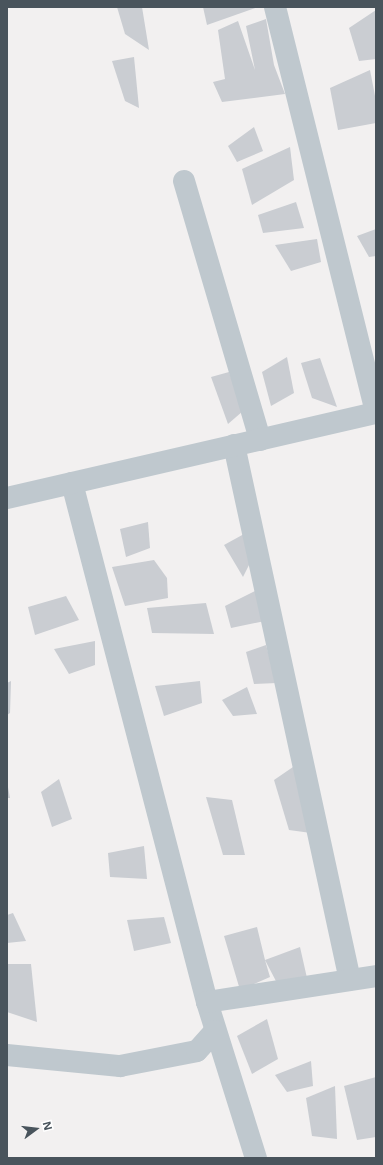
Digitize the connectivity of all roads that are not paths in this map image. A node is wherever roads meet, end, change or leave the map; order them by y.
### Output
1 (275, 7) edge
2 (184, 181) dead end
3 (376, 412) edge
4 (260, 440) junction
5 (234, 446) junction
6 (72, 483) junction
7 (7, 498) edge
8 (376, 976) edge
9 (350, 980) junction
10 (207, 1002) junction
11 (215, 1031) junction
12 (7, 1055) edge
13 (256, 1158) edge

1 - 3 street
2 - 4 street
3 - 4 street
4 - 5 street
5 - 6 street
5 - 9 street
6 - 7 street
6 - 10 street
8 - 9 street
9 - 10 street
10 - 11 street
11 - 12 street
11 - 13 street

